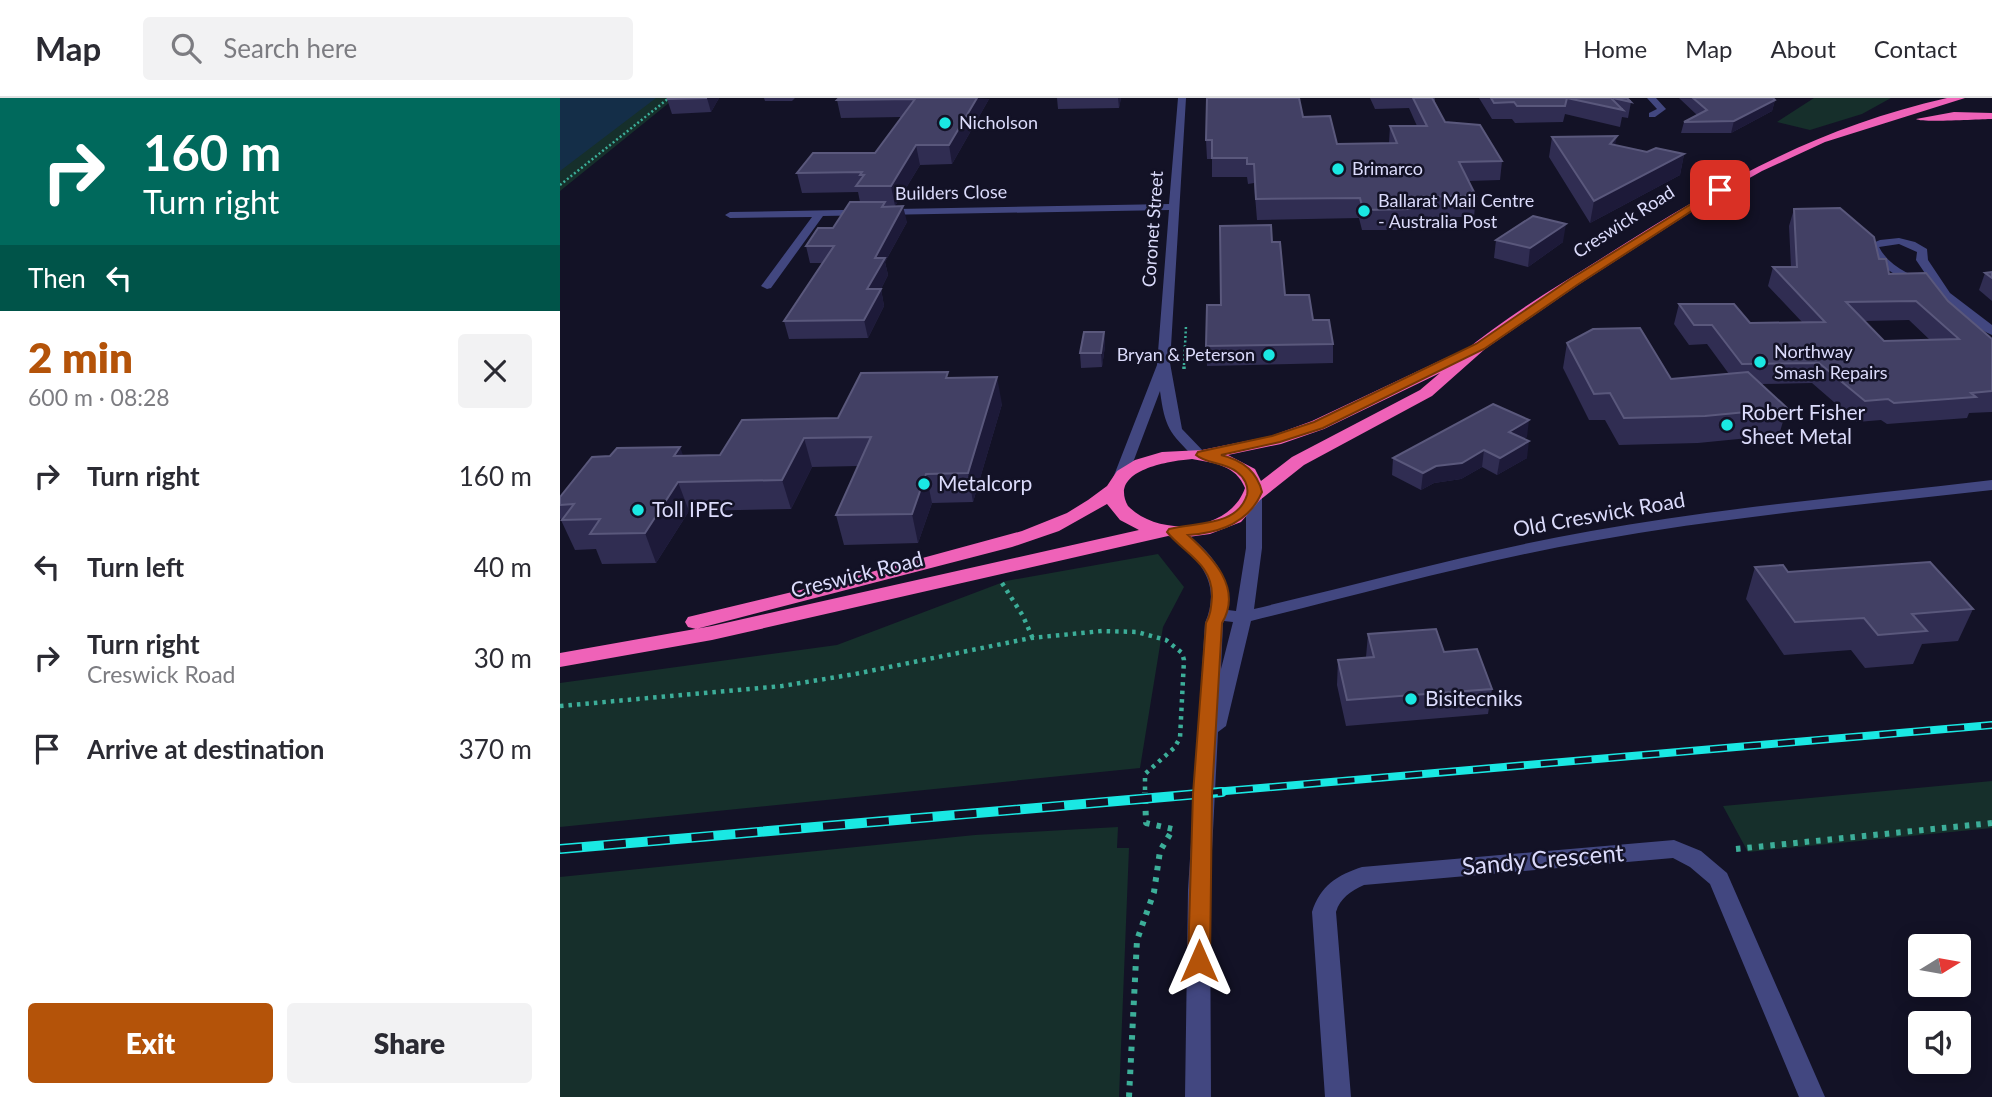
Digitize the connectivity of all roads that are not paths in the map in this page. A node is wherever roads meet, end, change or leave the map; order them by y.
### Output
1 (1182, 98) edge
2 (1651, 98) edge
3 (1909, 98) edge
4 (1960, 98) edge
5 (1652, 115) dead end
6 (1992, 116) edge
7 (1847, 132) junction
8 (1173, 207) junction
9 (820, 213) junction
10 (730, 215) dead end
11 (767, 286) dead end
12 (1946, 296) junction
13 (1992, 331) edge
14 (1480, 346) junction
15 (1163, 363) junction
16 (1202, 455) junction
17 (1118, 484) junction
18 (1992, 485) edge
19 (1254, 497) junction
20 (1169, 531) junction
21 (1219, 615) junction
22 (1245, 617) junction
23 (560, 649) edge
24 (560, 660) edge
25 (1206, 764) junction
26 (1198, 1097) edge
27 (1338, 1097) edge
28 (1812, 1097) edge

1 - 8 street, Coronet Street
2 - 5 street
3 - 7 highway
4 - 7 highway, Creswick Road
6 - 7 highway
7 - 14 highway, Creswick Road
8 - 9 street, Builders Close
8 - 15 street, Coronet Street
9 - 10 street, Builders Close
9 - 11 street
12 - 12 street
12 - 13 street
14 - 16 highway, Creswick Road
14 - 19 highway, Creswick Road
15 - 16 street, Coronet Street
15 - 17 street, Coronet Street
16 - 17 highway
16 - 19 highway
17 - 20 highway
17 - 23 highway, Creswick Road
18 - 22 street, Old Creswick Road
19 - 20 highway
19 - 22 street
20 - 21 street
20 - 24 highway, Creswick Road
21 - 22 street, Old Creswick Road
21 - 25 street
22 - 25 street
25 - 26 street
27 - 28 street, Sandy Crescent

